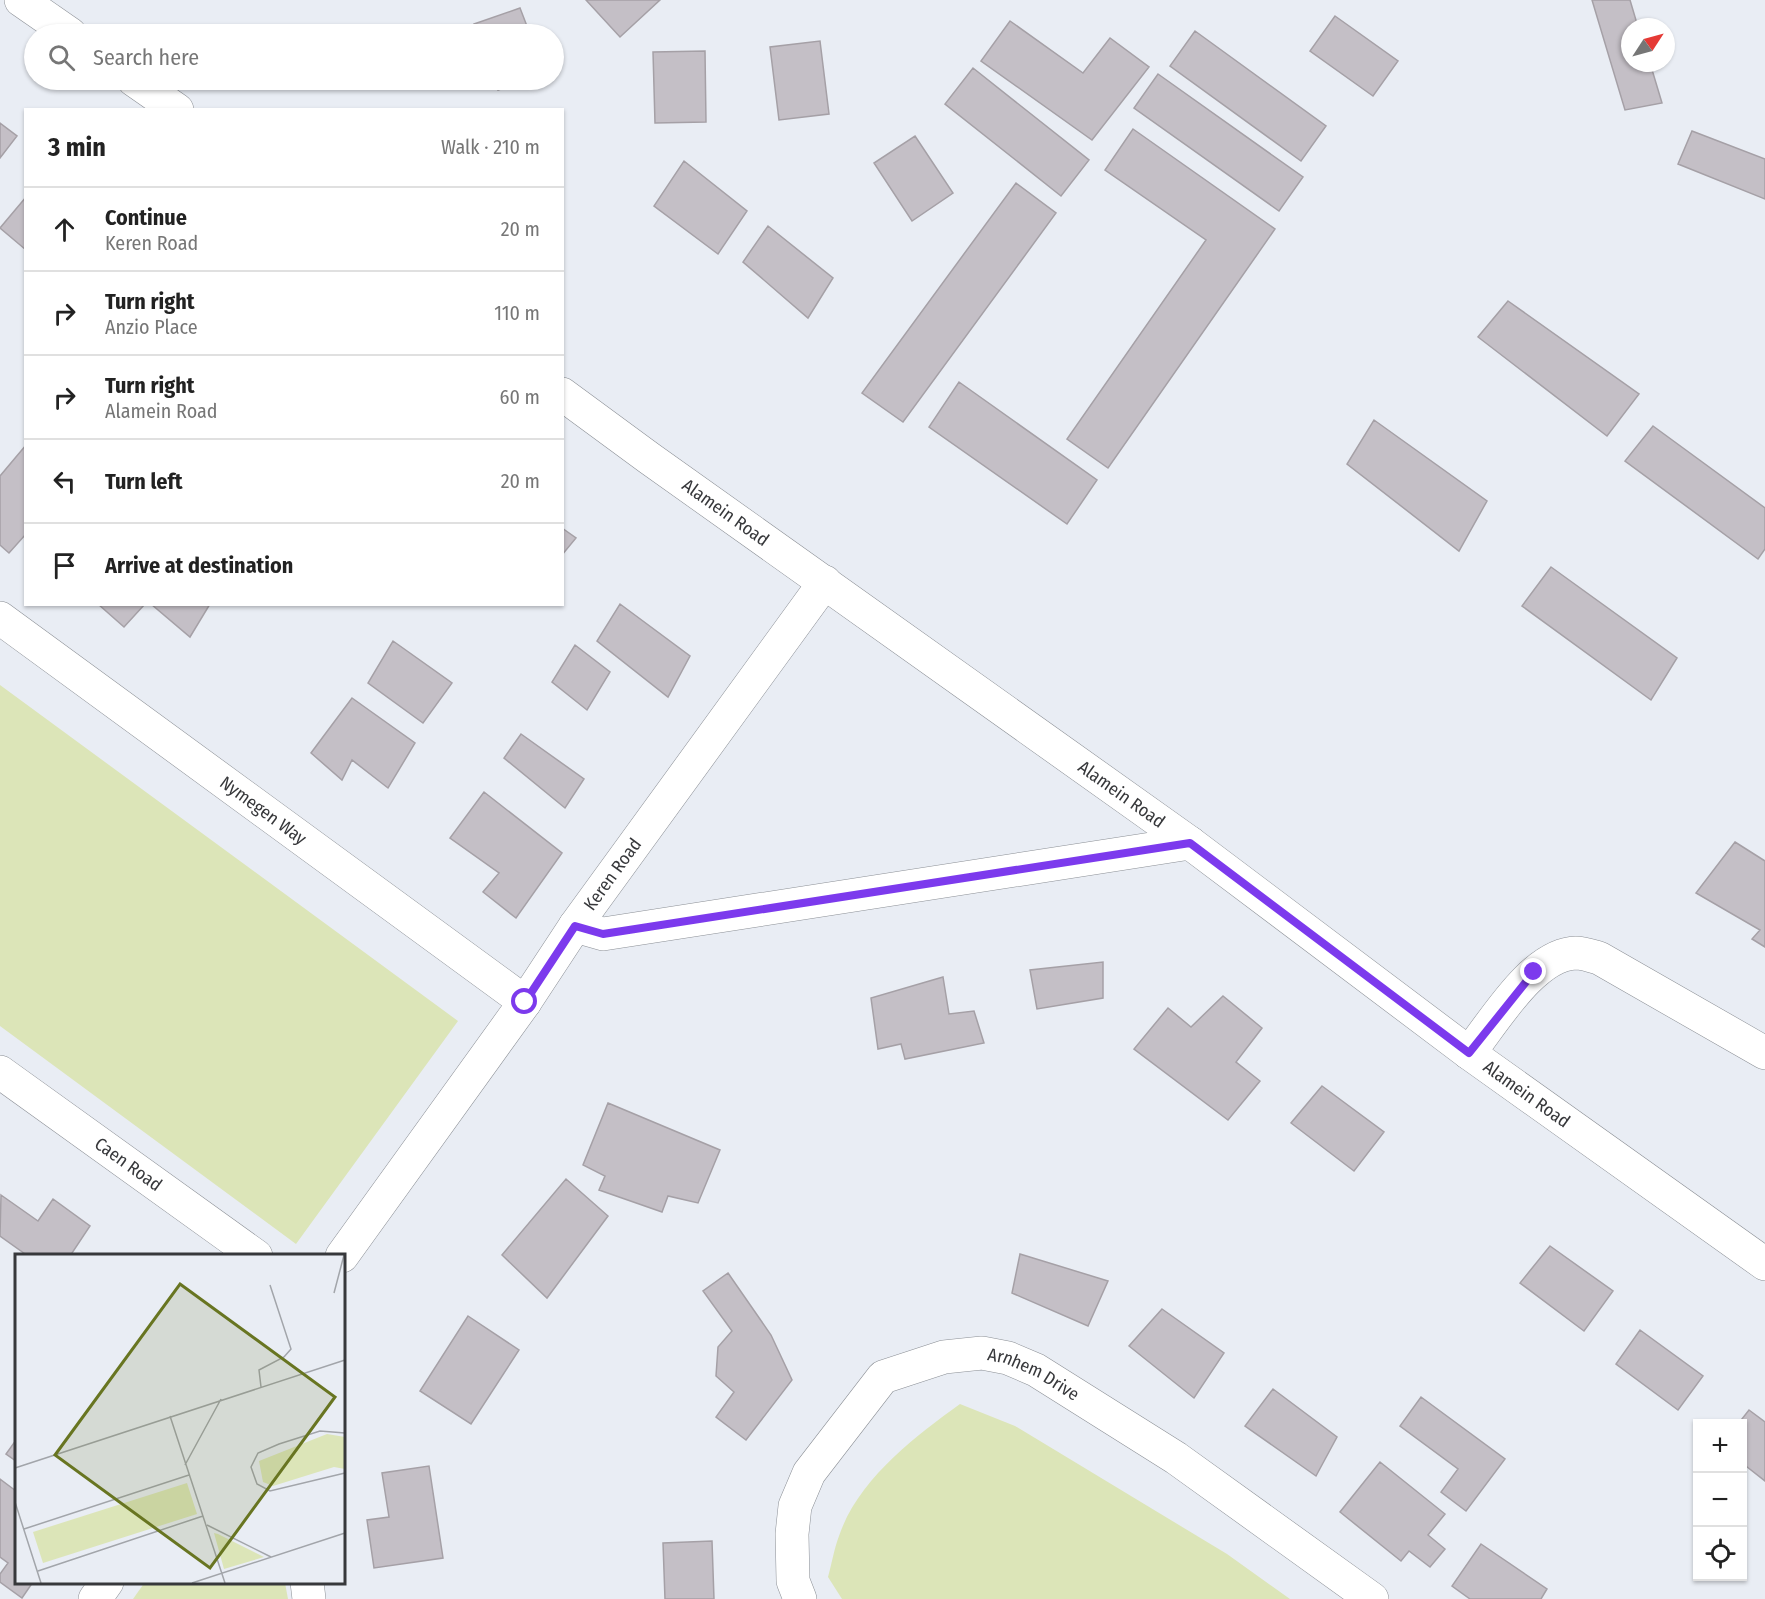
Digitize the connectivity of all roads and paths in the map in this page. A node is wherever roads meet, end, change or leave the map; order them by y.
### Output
1 (21, 0) edge
2 (56, 24) edge
3 (148, 90) edge
4 (174, 108) edge
5 (564, 395) edge
6 (825, 582) junction
7 (0, 618) edge
8 (1190, 843) junction
9 (575, 926) junction
10 (525, 1002) junction
11 (1469, 1053) junction
12 (1765, 1053) edge
13 (0, 1072) edge
14 (253, 1254) edge
15 (343, 1254) edge
16 (1765, 1264) edge
17 (106, 1584) edge
18 (307, 1584) edge
19 (95, 1599) edge
20 (309, 1599) edge
21 (800, 1599) edge
22 (1372, 1599) edge

1 - 2 street
3 - 4 street
5 - 6 street, Alamein Road
6 - 8 street, Alamein Road
6 - 9 street, Keren Road
7 - 10 street, Nymegen Way
8 - 9 street
8 - 11 street, Alamein Road
9 - 10 street, Keren Road
10 - 15 street, Keren Road
11 - 12 street
11 - 16 street, Alamein Road
13 - 14 street, Caen Road
17 - 19 street
18 - 20 street
21 - 22 street, Arnhem Drive

